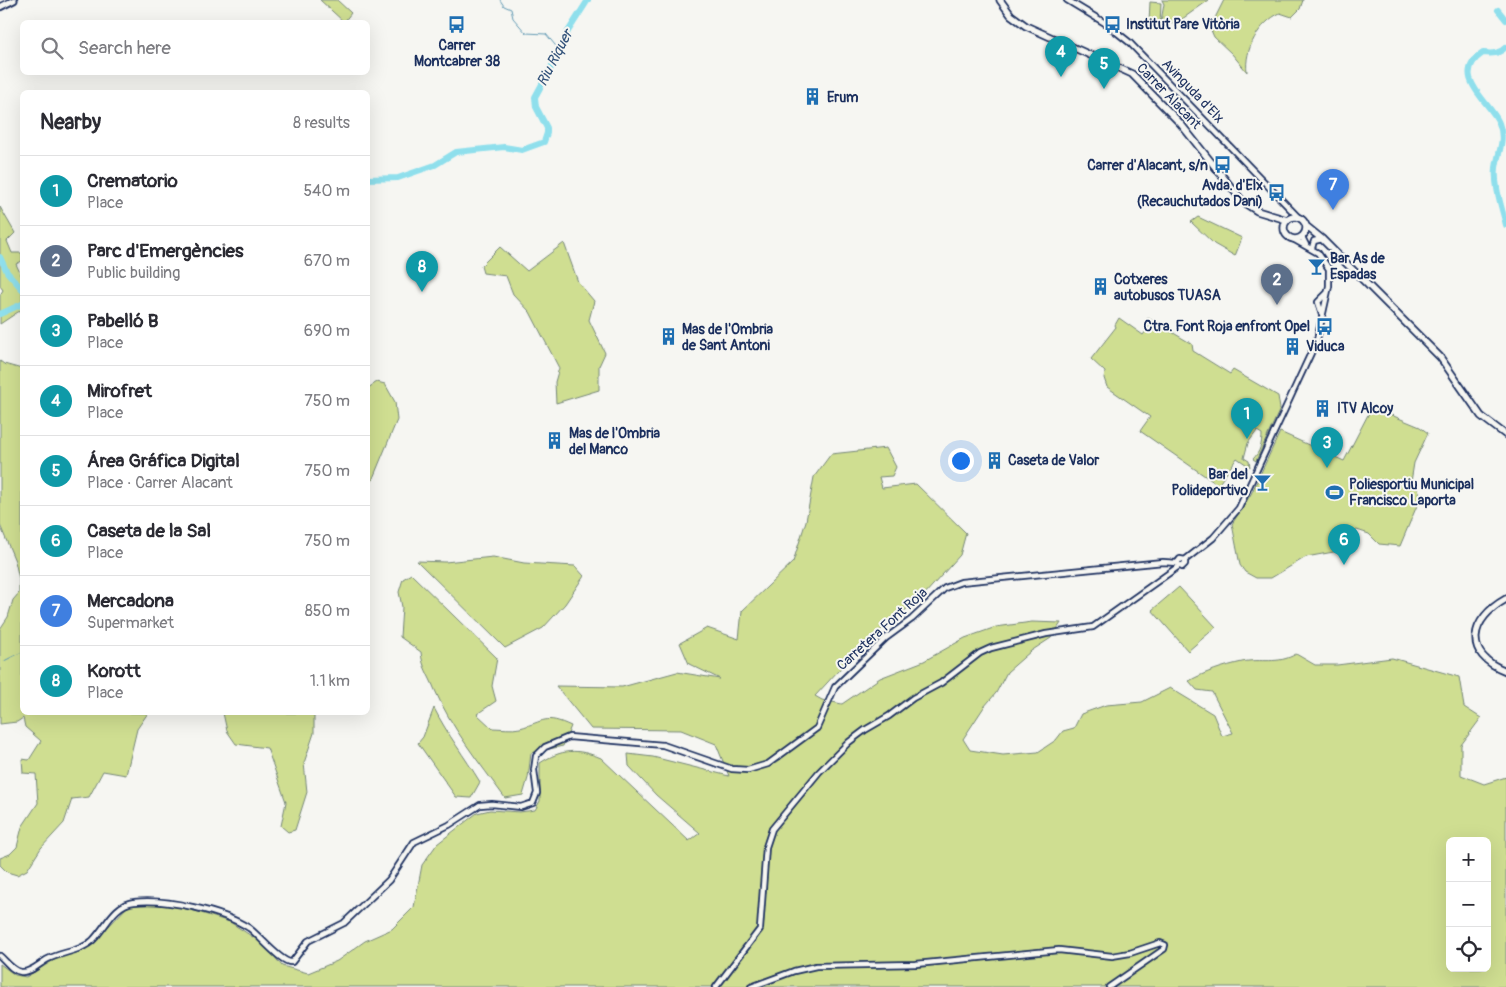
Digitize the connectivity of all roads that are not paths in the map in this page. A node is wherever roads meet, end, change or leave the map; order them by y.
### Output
1 (14, 0) edge
2 (1000, 0) edge
3 (1067, 0) edge
4 (0, 7) edge
5 (1291, 218) junction
6 (1306, 226) junction
7 (1302, 236) junction
8 (1320, 236) junction
9 (1293, 239) junction
10 (1309, 247) junction
11 (1506, 435) edge
12 (1178, 565) junction
13 (1506, 599) edge
14 (1505, 671) edge
15 (0, 956) edge
16 (716, 987) edge
17 (751, 987) edge
18 (1110, 987) edge

1 - 4 main road
2 - 5 main road, Carrer Alacant
3 - 5 street, Avinguda d'Elx
5 - 6 main road
5 - 9 main road
6 - 7 main road
6 - 8 main road
7 - 8 main road
7 - 9 main road
7 - 10 street
8 - 10 street
8 - 11 main road
9 - 10 street
10 - 12 street
12 - 15 street, Carretera Font Roja
12 - 16 street
13 - 14 main road
17 - 18 street

